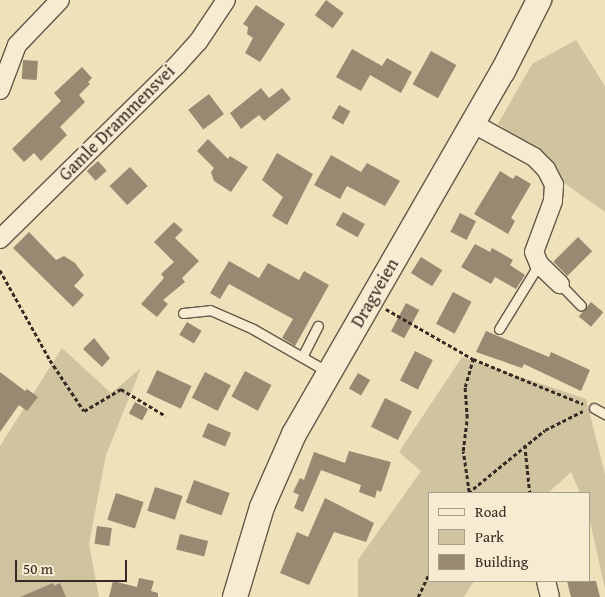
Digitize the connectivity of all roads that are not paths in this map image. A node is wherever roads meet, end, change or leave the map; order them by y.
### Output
1 (60, 0) edge
2 (226, 0) edge
3 (539, 0) edge
4 (0, 90) edge
5 (472, 124) junction
6 (0, 239) edge
7 (539, 264) junction
8 (560, 284) joint
9 (581, 306) dead end
10 (183, 313) dead end
11 (318, 326) dead end
12 (500, 330) dead end
13 (302, 356) junction
14 (328, 372) junction
15 (594, 408) road end
16 (605, 414) edge
17 (546, 582) edge
18 (235, 597) edge
19 (550, 597) edge

1 - 4 street
2 - 6 street, Gamle Drammensvei
3 - 5 main road, Dragveien
5 - 7 street
5 - 14 main road, Dragveien
7 - 8 street
7 - 12 lane
8 - 9 lane
10 - 13 lane
11 - 13 lane
13 - 14 lane
14 - 18 main road, Dragveien
15 - 16 lane
17 - 19 street

